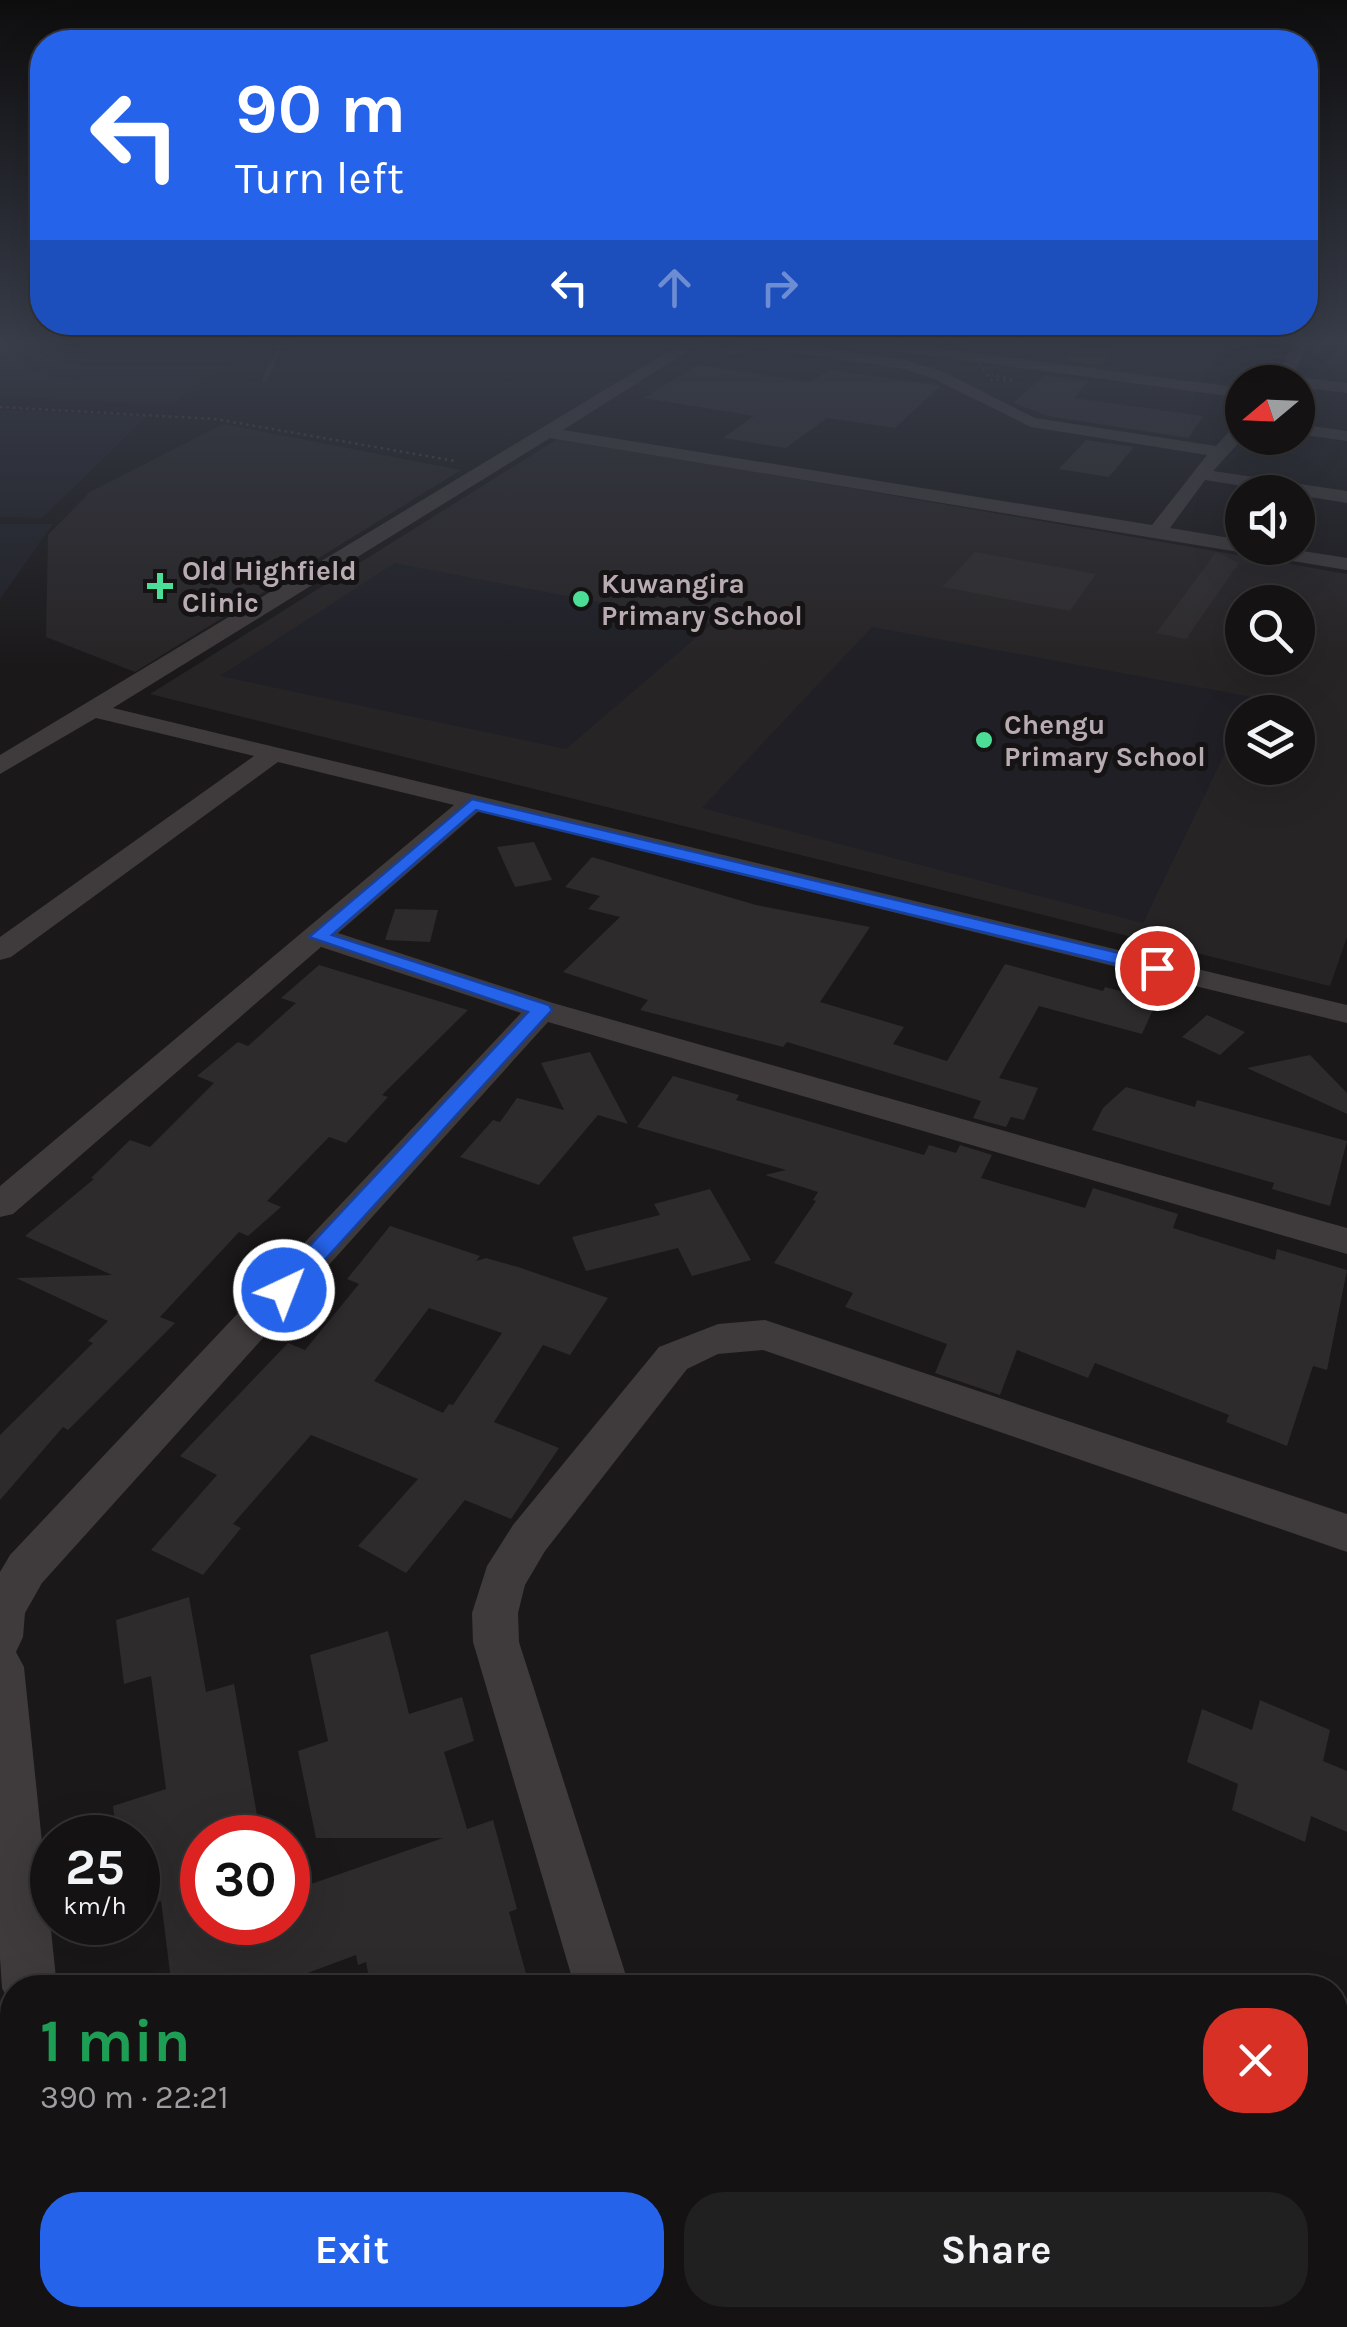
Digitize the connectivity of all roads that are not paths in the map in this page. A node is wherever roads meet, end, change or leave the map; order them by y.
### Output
1 (517, 451) edge
2 (660, 451) edge
3 (1212, 451) edge
4 (1221, 452) joint
5 (1200, 474) junction
6 (1347, 497) edge
7 (1157, 532) junction
8 (1225, 543) edge
9 (1315, 559) edge
10 (1347, 564) edge
11 (93, 710) junction
12 (275, 753) junction
13 (0, 766) edge
14 (472, 804) junction
15 (319, 937) junction
16 (0, 950) edge
17 (542, 1010) junction
18 (1347, 1014) edge
19 (0, 1205) edge
20 (1347, 1241) edge
21 (1347, 1534) edge
22 (0, 1638) edge
23 (0, 1666) edge
24 (29, 1975) edge
25 (599, 1975) edge

1 - 11 street
2 - 7 street
3 - 4 street
4 - 5 street
5 - 6 street
5 - 7 street
7 - 8 street
9 - 10 street
11 - 12 street
11 - 13 street
12 - 14 street
12 - 16 street
14 - 15 street
14 - 18 street
15 - 17 street
15 - 19 street
17 - 20 street
17 - 22 street
21 - 25 street
23 - 24 street

